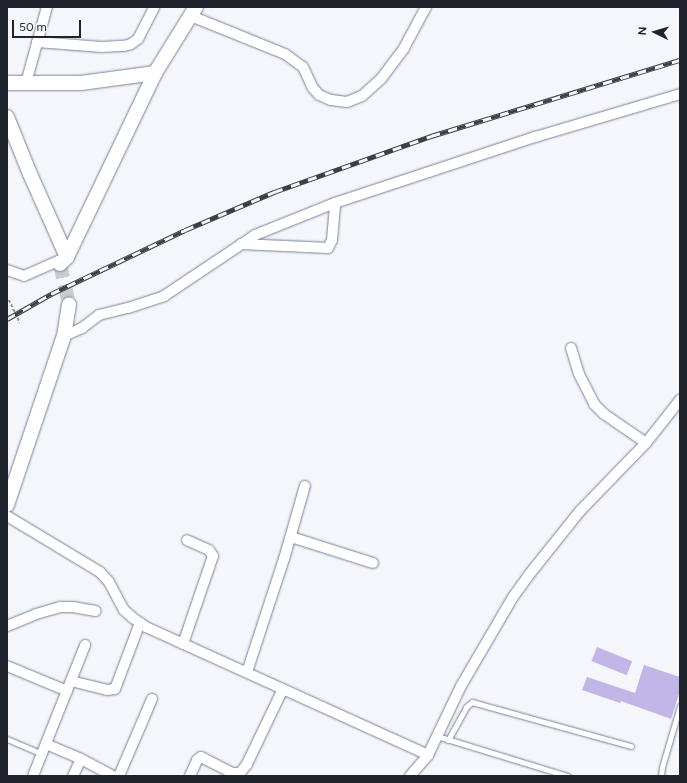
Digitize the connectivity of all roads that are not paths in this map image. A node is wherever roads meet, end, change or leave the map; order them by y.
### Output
1 (47, 7) edge
2 (154, 7) edge
3 (426, 7) edge
4 (193, 11) edge
5 (37, 42) junction
6 (155, 73) junction
7 (7, 83) edge
8 (26, 83) junction
9 (680, 94) edge
10 (7, 117) edge
11 (335, 203) junction
12 (241, 244) junction
13 (64, 260) junction
14 (7, 270) edge
15 (69, 304) tunnel mouth
16 (64, 336) junction
17 (571, 348) dead end
18 (680, 400) edge
19 (646, 443) junction
20 (305, 486) dead end
21 (7, 505) edge
22 (7, 516) edge
23 (291, 537) junction
24 (187, 540) dead end
25 (374, 562) dead end
26 (96, 612) dead end
27 (140, 623) junction
28 (7, 626) edge
29 (183, 644) junction
30 (85, 645) dead end
31 (7, 666) edge
32 (247, 672) junction
33 (71, 680) junction
34 (283, 689) junction
35 (67, 691) junction
36 (152, 699) dead end
37 (680, 706) edge
38 (437, 736) junction
39 (7, 739) edge
40 (448, 740) junction
41 (631, 746) dead end
42 (44, 749) junction
43 (428, 755) junction
44 (81, 759) junction
45 (33, 776) edge
46 (74, 776) edge
47 (113, 776) edge
48 (119, 776) edge
49 (190, 776) edge
50 (410, 776) edge
51 (568, 776) edge
52 (661, 776) edge

1 - 5 street
2 - 5 street
3 - 4 street
4 - 6 main road
5 - 8 street
6 - 8 main road
6 - 13 main road
7 - 8 main road
9 - 11 street
10 - 13 main road
11 - 12 street
11 - 12 street
12 - 16 street
13 - 14 street
15 - 16 main road
16 - 21 main road
17 - 19 street
18 - 19 street
19 - 38 street
20 - 23 street
22 - 27 street
23 - 25 street
23 - 32 street
24 - 29 street
26 - 28 street
27 - 29 street
27 - 33 street
29 - 32 street
30 - 33 street
31 - 35 street
32 - 34 street
33 - 35 street
34 - 43 street
34 - 49 street
35 - 42 street
36 - 48 street
37 - 52 lane
38 - 40 lane
38 - 43 street
39 - 42 lane
40 - 41 lane
40 - 51 lane
42 - 44 street
42 - 45 street
43 - 50 street
44 - 46 street
44 - 47 street

